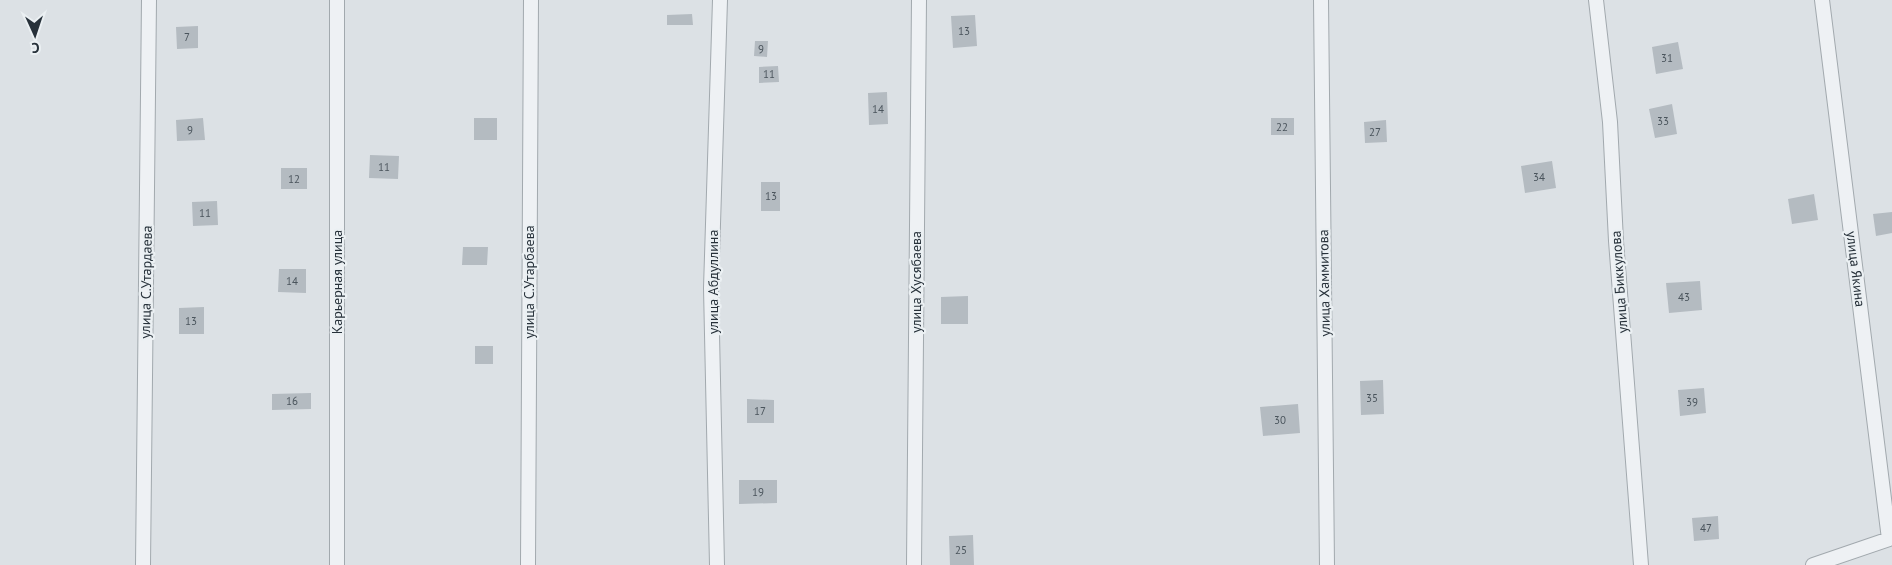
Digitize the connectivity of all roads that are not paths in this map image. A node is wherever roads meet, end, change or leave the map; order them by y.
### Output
1 (149, 0) edge
2 (337, 0) edge
3 (531, 0) edge
4 (720, 0) edge
5 (919, 0) edge
6 (1321, 0) edge
7 (1596, 0) edge
8 (1822, 0) edge
9 (1891, 538) edge
10 (143, 565) edge
11 (337, 565) edge
12 (528, 565) edge
13 (717, 565) edge
14 (914, 565) edge
15 (1327, 565) edge
16 (1641, 565) edge
17 (1813, 565) edge

1 - 10 street, улица С.Утардаева
2 - 11 street, Карьерная улица
3 - 12 street, улица С.Утарбаева
4 - 13 street, улица Абдуллина
5 - 14 street, улица Хусябаева
6 - 15 street, улица Хаммитова
7 - 16 street, улица Биккулова
8 - 9 street, улица Якина
9 - 17 street

